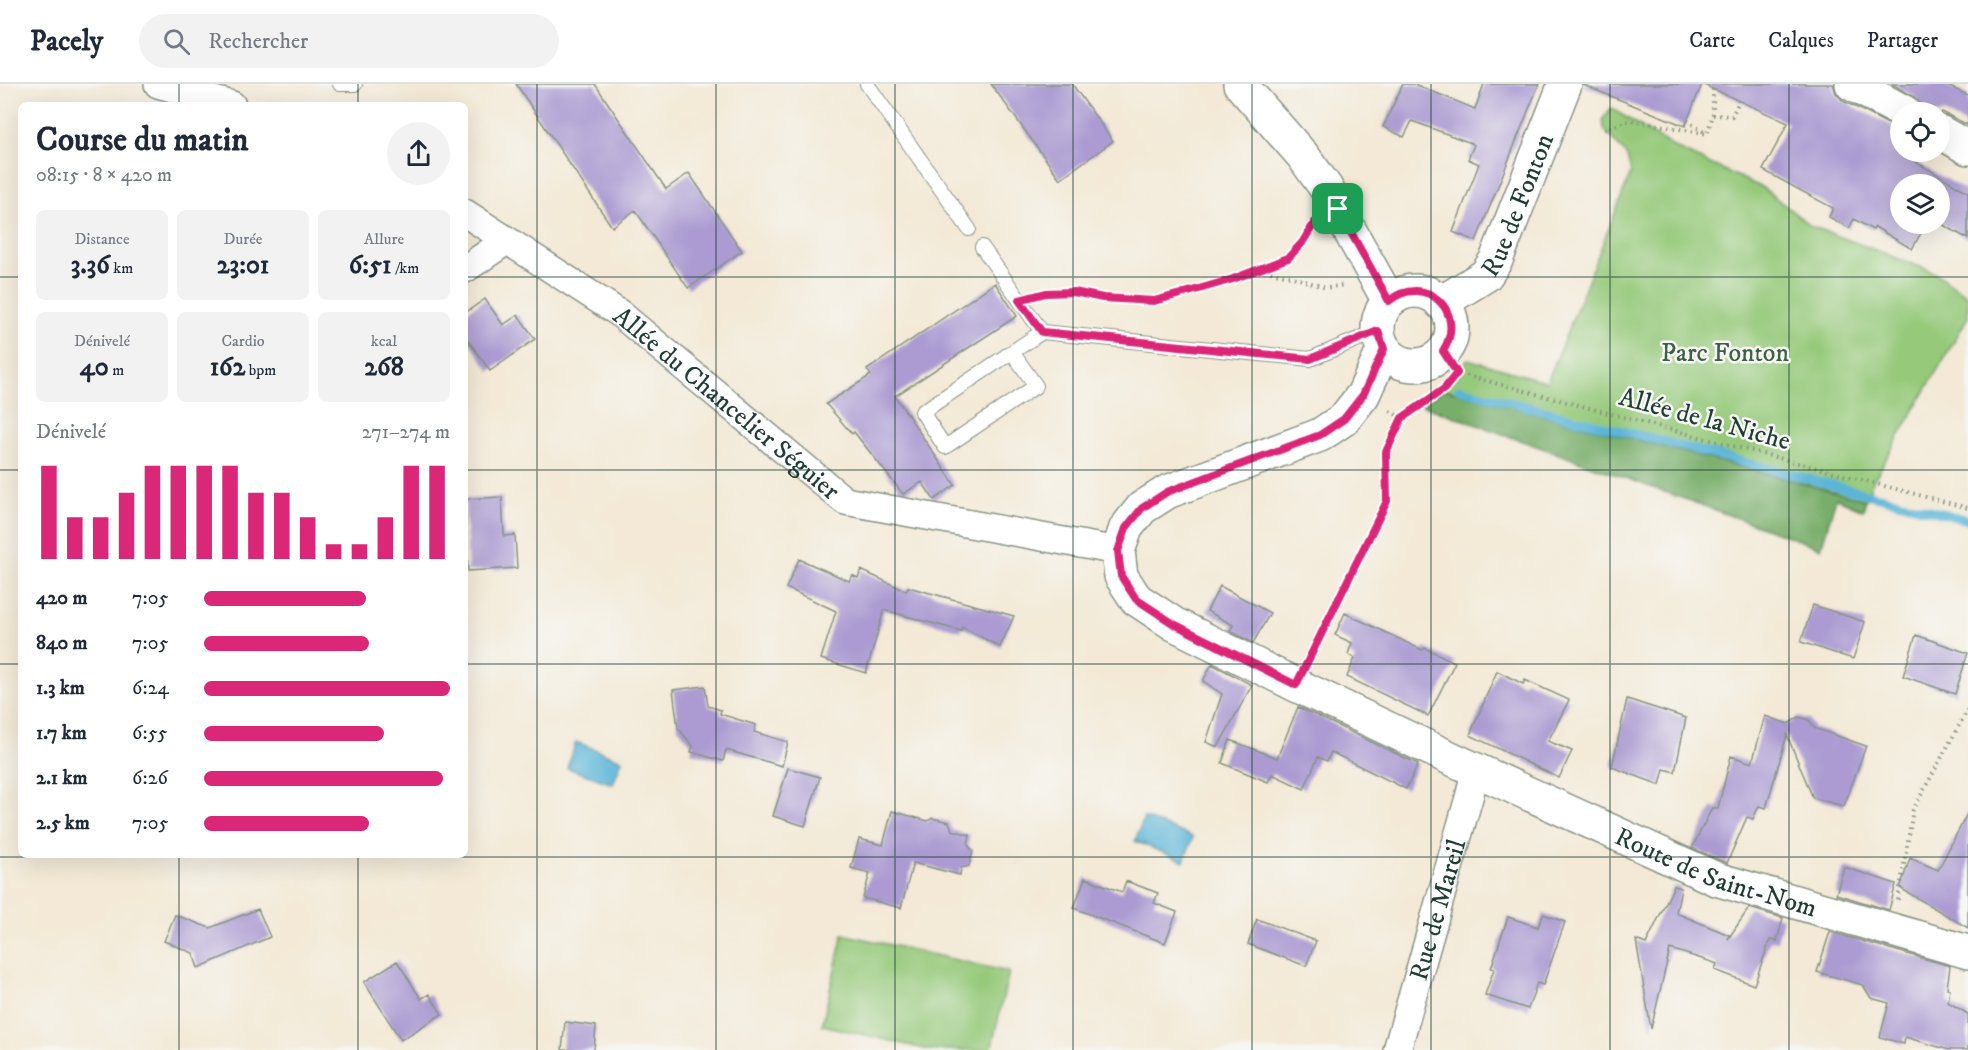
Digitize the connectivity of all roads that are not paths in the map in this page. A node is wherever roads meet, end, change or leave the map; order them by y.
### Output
1 (158, 84) edge
2 (340, 84) edge
3 (355, 84) edge
4 (867, 84) edge
5 (1240, 84) edge
6 (1565, 84) edge
7 (1852, 84) edge
8 (221, 102) edge
9 (1890, 104) edge
10 (1950, 137) edge
11 (1968, 147) edge
12 (468, 215) edge
13 (969, 229) dead end
14 (506, 241) junction
15 (982, 247) dead end
16 (468, 267) edge
17 (1442, 303) junction
18 (1384, 327) junction
19 (1042, 332) junction
20 (1012, 352) junction
21 (1118, 551) junction
22 (1475, 770) junction
23 (1968, 952) edge
24 (1397, 1050) edge

1 - 8 street
2 - 3 lane
4 - 13 lane
5 - 18 street
6 - 17 street, Rue de Fonton
7 - 9 street
10 - 11 street
12 - 14 street, Allée du Chancelier Séguier
14 - 16 street
14 - 21 street, Allée du Chancelier Séguier
15 - 19 lane
17 - 18 street
17 - 18 street
18 - 19 lane
18 - 21 street
19 - 20 lane
20 - 20 lane
21 - 22 street
22 - 23 street, Route de Saint-Nom
22 - 24 street, Rue de Mareil

